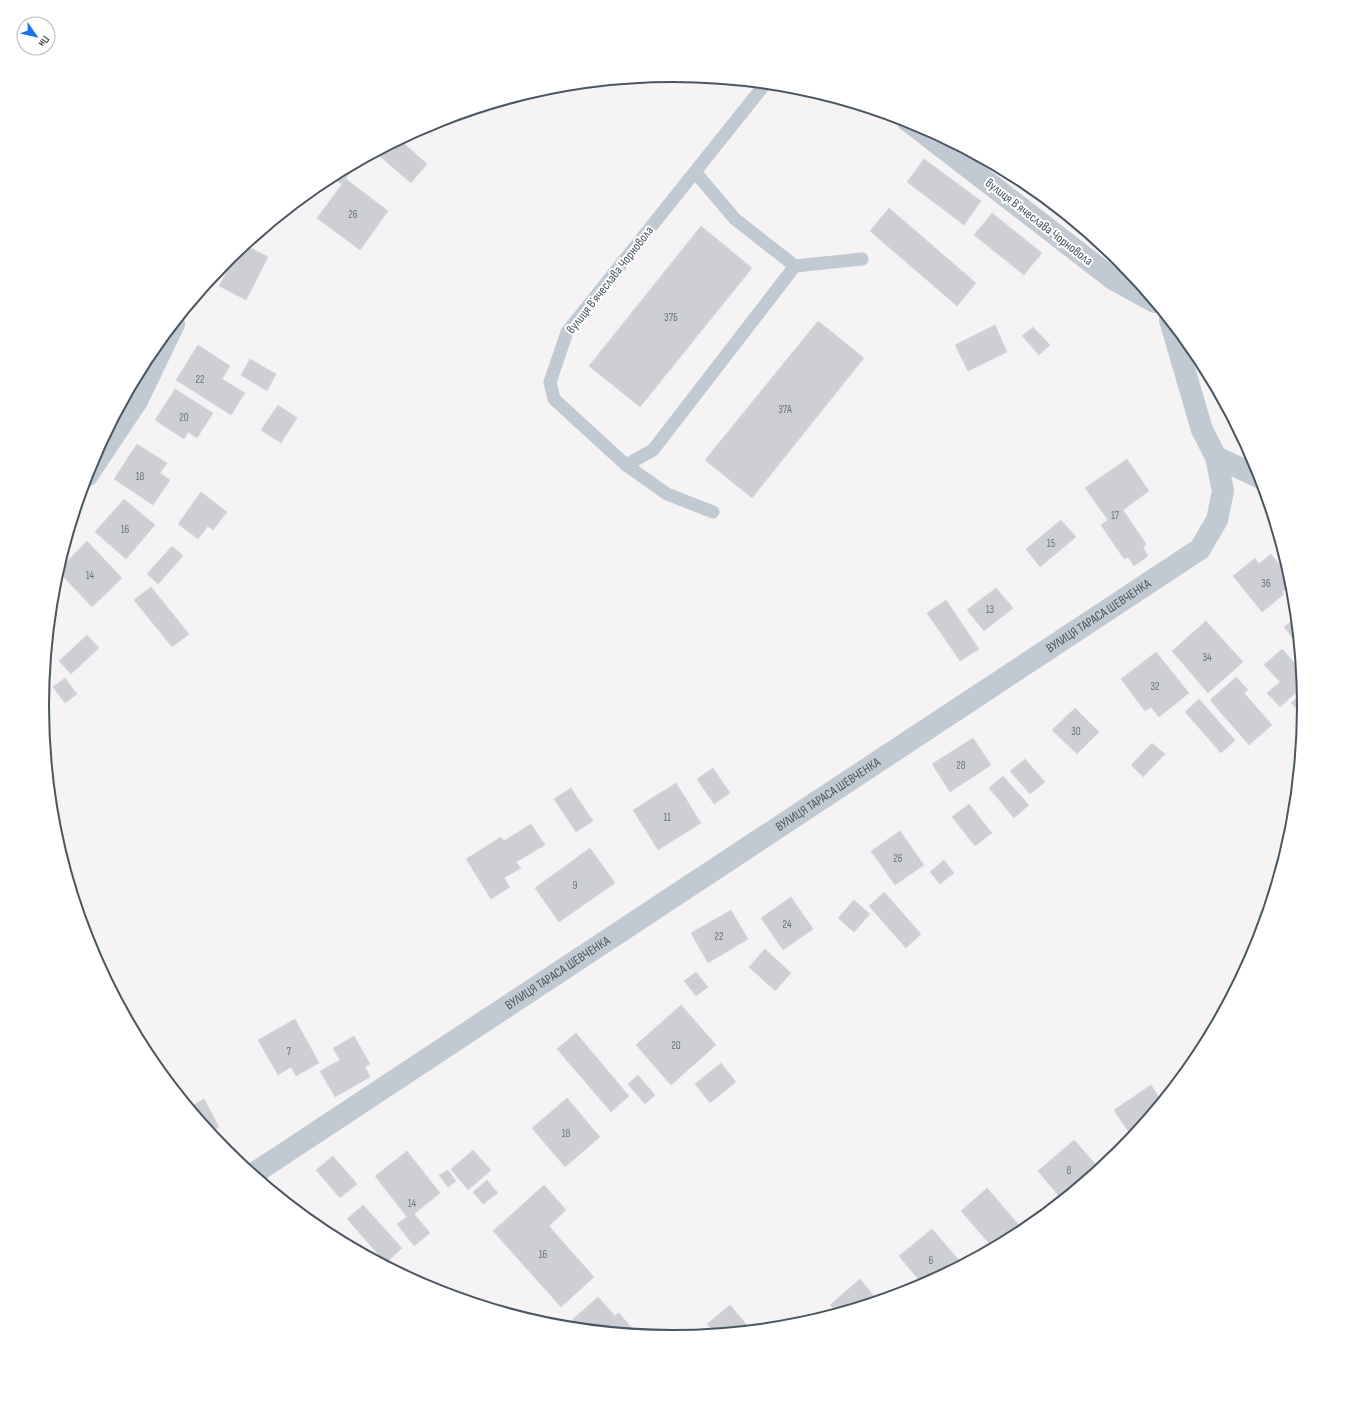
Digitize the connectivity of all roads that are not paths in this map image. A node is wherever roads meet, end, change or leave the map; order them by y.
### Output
1 (763, 88) edge
2 (928, 136) edge
3 (695, 172) junction
4 (862, 259) dead end
5 (795, 266) junction
6 (1145, 297) edge
7 (1174, 332) edge
8 (163, 346) edge
9 (106, 447) edge
10 (1216, 457) junction
11 (626, 466) junction
12 (1253, 474) edge
13 (713, 512) dead end
14 (257, 1171) edge

1 - 3 lane, вулиця Вʼячеслава Чорновола
2 - 6 street, вулиця Вʼячеслава Чорновола
3 - 5 lane
3 - 11 lane, вулиця Вʼячеслава Чорновола
4 - 5 lane
5 - 11 lane
7 - 10 street, ВУЛИЦЯ ТАРАСА ШЕВЧЕНКА
8 - 9 street
10 - 12 street
10 - 14 street, ВУЛИЦЯ ТАРАСА ШЕВЧЕНКА
11 - 13 lane, вулиця Вʼячеслава Чорновола

